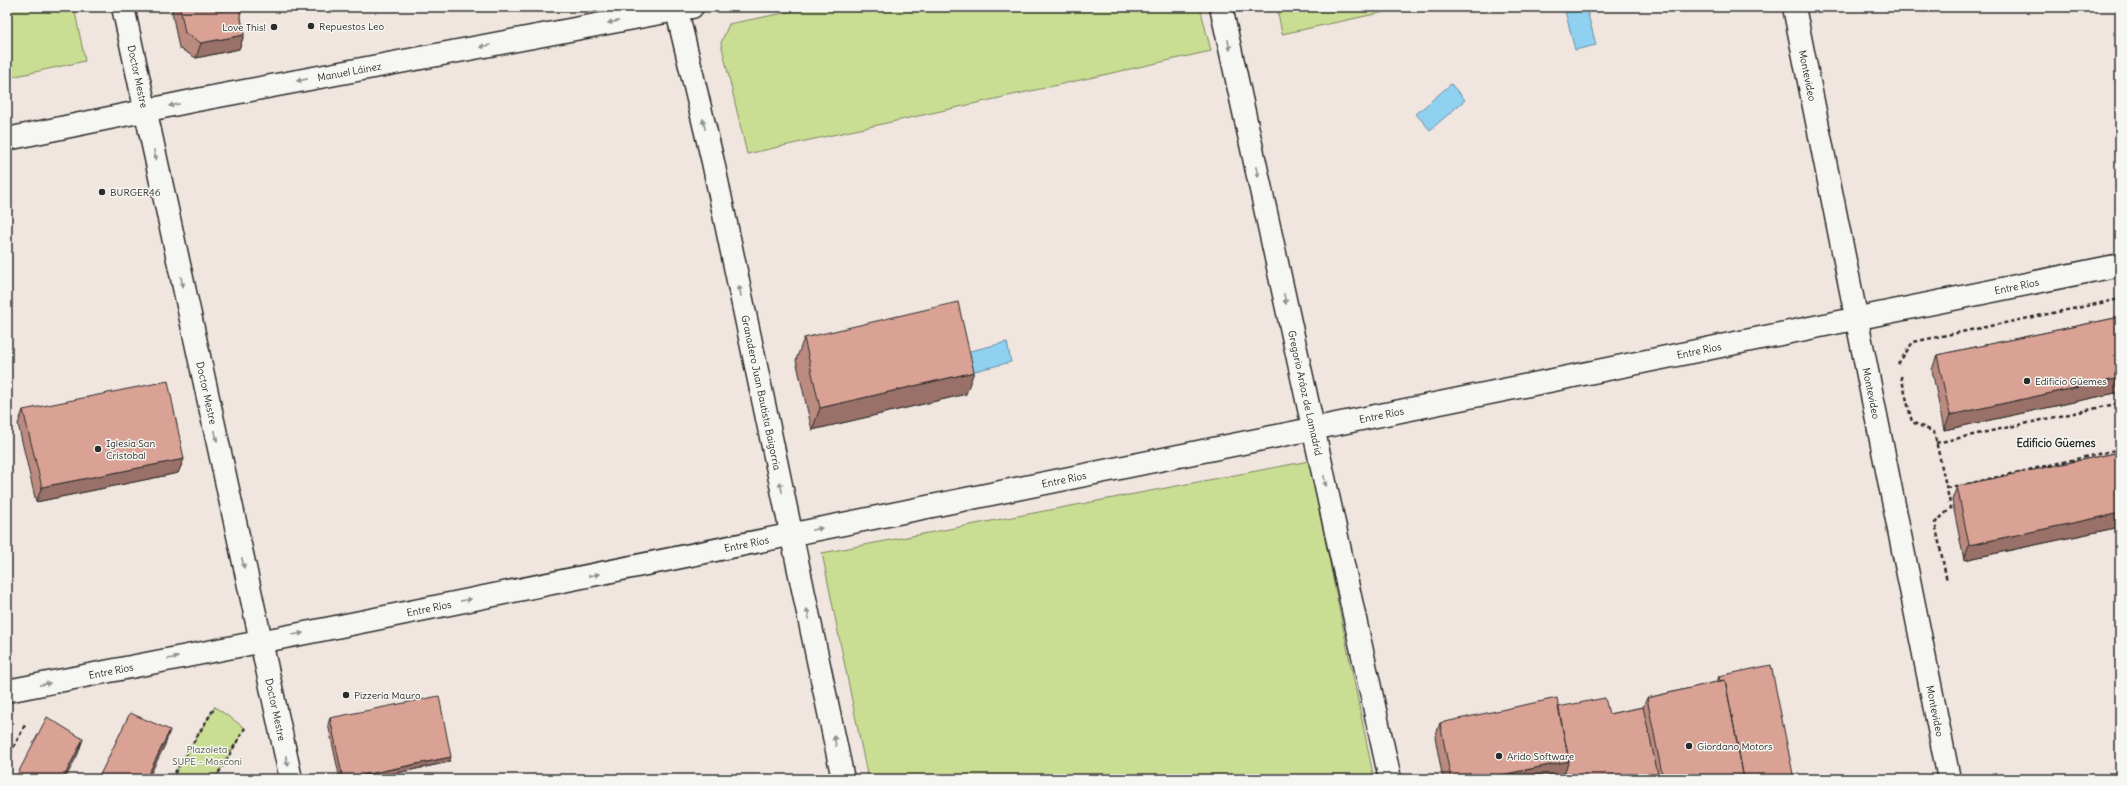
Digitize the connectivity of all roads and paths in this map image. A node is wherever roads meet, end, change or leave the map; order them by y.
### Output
1 (123, 7) edge
2 (1221, 7) edge
3 (1794, 7) edge
4 (681, 8) edge
5 (146, 111) junction
6 (7, 139) edge
7 (2120, 264) edge
8 (2120, 299) edge
9 (1857, 318) junction
10 (2120, 403) edge
11 (1313, 428) junction
12 (1936, 443) junction
13 (2120, 450) edge
14 (1947, 488) junction
15 (791, 535) junction
16 (1947, 582) dead end
17 (259, 641) junction
18 (7, 691) edge
19 (215, 707) dead end
20 (25, 725) dead end
21 (245, 728) dead end
22 (7, 760) edge
23 (171, 779) edge
24 (215, 779) edge
25 (291, 779) edge
26 (843, 779) edge
27 (1390, 779) edge
28 (1949, 779) edge

1 - 5 street, Doctor Mestre
2 -> 11 street, Gregorio Aráoz de Lamadrid
3 - 9 street, Montevideo
4 -> 5 street, Manuel Láinez
15 -> 4 street, Granadero Juan Bautista Baigorria
5 - 6 street, Manuel Láinez
5 -> 17 street, Doctor Mestre
7 - 9 street, Entre Ríos
8 - 12 path
9 - 11 street, Entre Ríos
9 - 28 street, Montevideo
10 - 12 path
15 -> 11 street, Entre Ríos
11 -> 27 street, Gregorio Aráoz de Lamadrid
12 - 14 path
13 - 14 path
14 - 16 path
17 -> 15 street, Entre Ríos
26 -> 15 street, Granadero Juan Bautista Baigorria
18 -> 17 street, Entre Ríos
17 -> 25 street, Doctor Mestre
19 - 23 path
20 - 22 path
21 - 24 path

